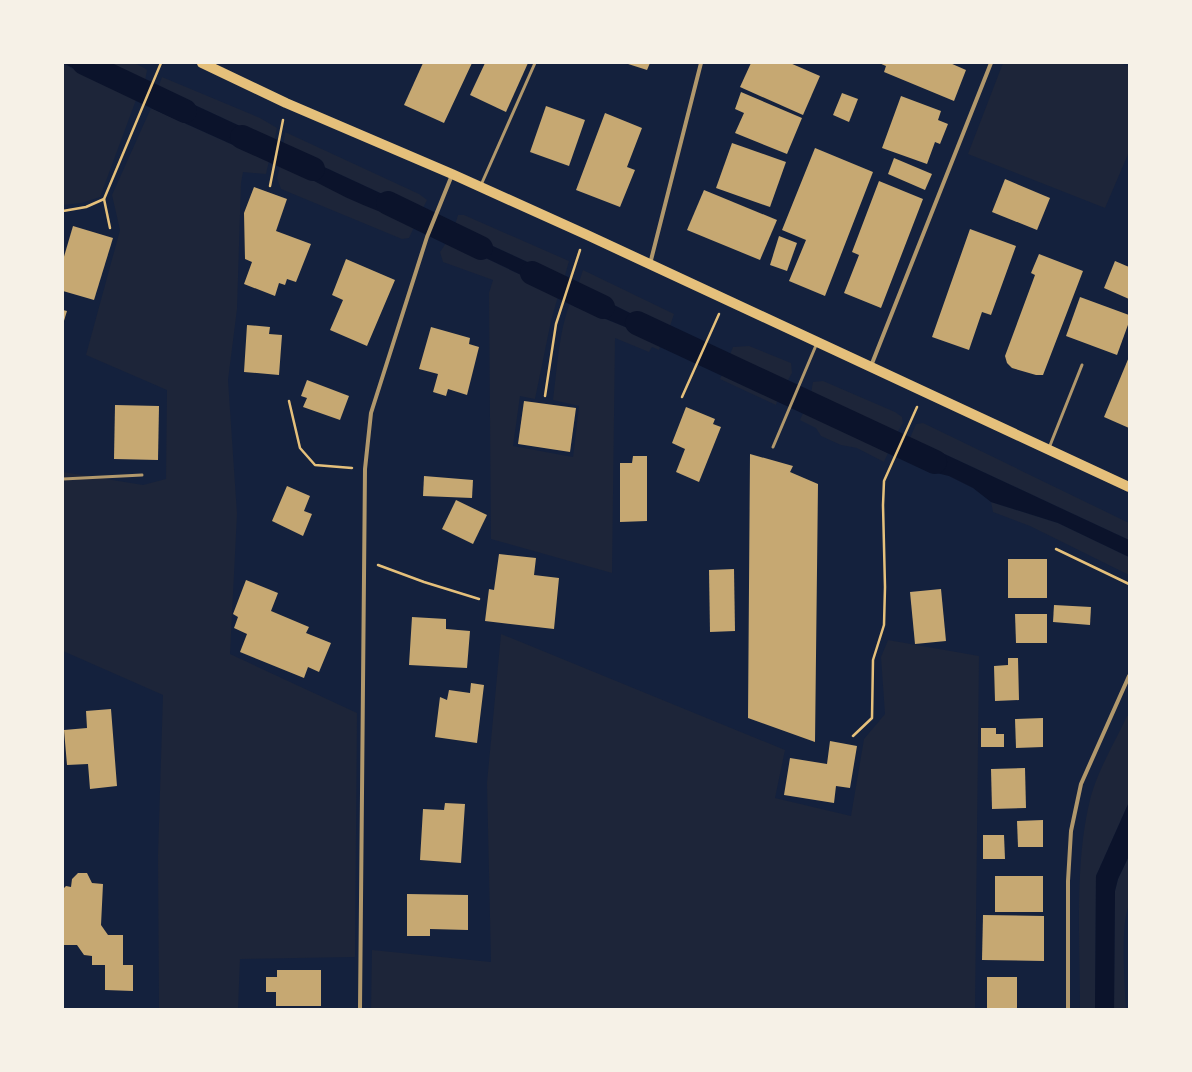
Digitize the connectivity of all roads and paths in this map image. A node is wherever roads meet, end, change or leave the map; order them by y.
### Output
1 (160, 63) edge
2 (202, 63) edge
3 (535, 63) edge
4 (701, 63) edge
5 (991, 63) edge
6 (286, 103) junction
7 (452, 174) junction
8 (270, 186) dead end
9 (480, 187) junction
10 (104, 199) junction
11 (63, 211) edge
12 (110, 228) dead end
13 (585, 234) junction
14 (650, 265) junction
15 (726, 299) junction
16 (817, 342) junction
17 (1082, 365) dead end
18 (871, 367) junction
19 (924, 391) junction
20 (545, 396) dead end
21 (682, 397) dead end
22 (289, 401) dead end
23 (773, 447) dead end
24 (1048, 450) junction
25 (365, 469) junction
26 (142, 476) dead end
27 (63, 479) edge
28 (1129, 487) edge
29 (1056, 549) dead end
30 (364, 565) junction
31 (1129, 584) edge
32 (479, 599) dead end
33 (1129, 676) edge
34 (853, 736) dead end
35 (360, 1009) edge
36 (1068, 1009) edge

1 - 10 path
2 - 6 main road
3 - 9 lane
4 - 14 street
5 - 18 street
6 - 7 main road
6 - 8 path
7 - 9 main road
7 - 25 street
9 - 13 main road
10 - 11 path
10 - 12 path
13 - 14 main road
13 - 20 path
14 - 15 main road
15 - 16 main road
15 - 21 path
16 - 18 main road
16 - 23 lane
17 - 24 lane
18 - 19 main road
19 - 24 main road
19 - 34 path
22 - 25 path
24 - 28 main road
25 - 30 street
26 - 27 lane
29 - 31 path
30 - 32 path
30 - 35 street
33 - 36 street

